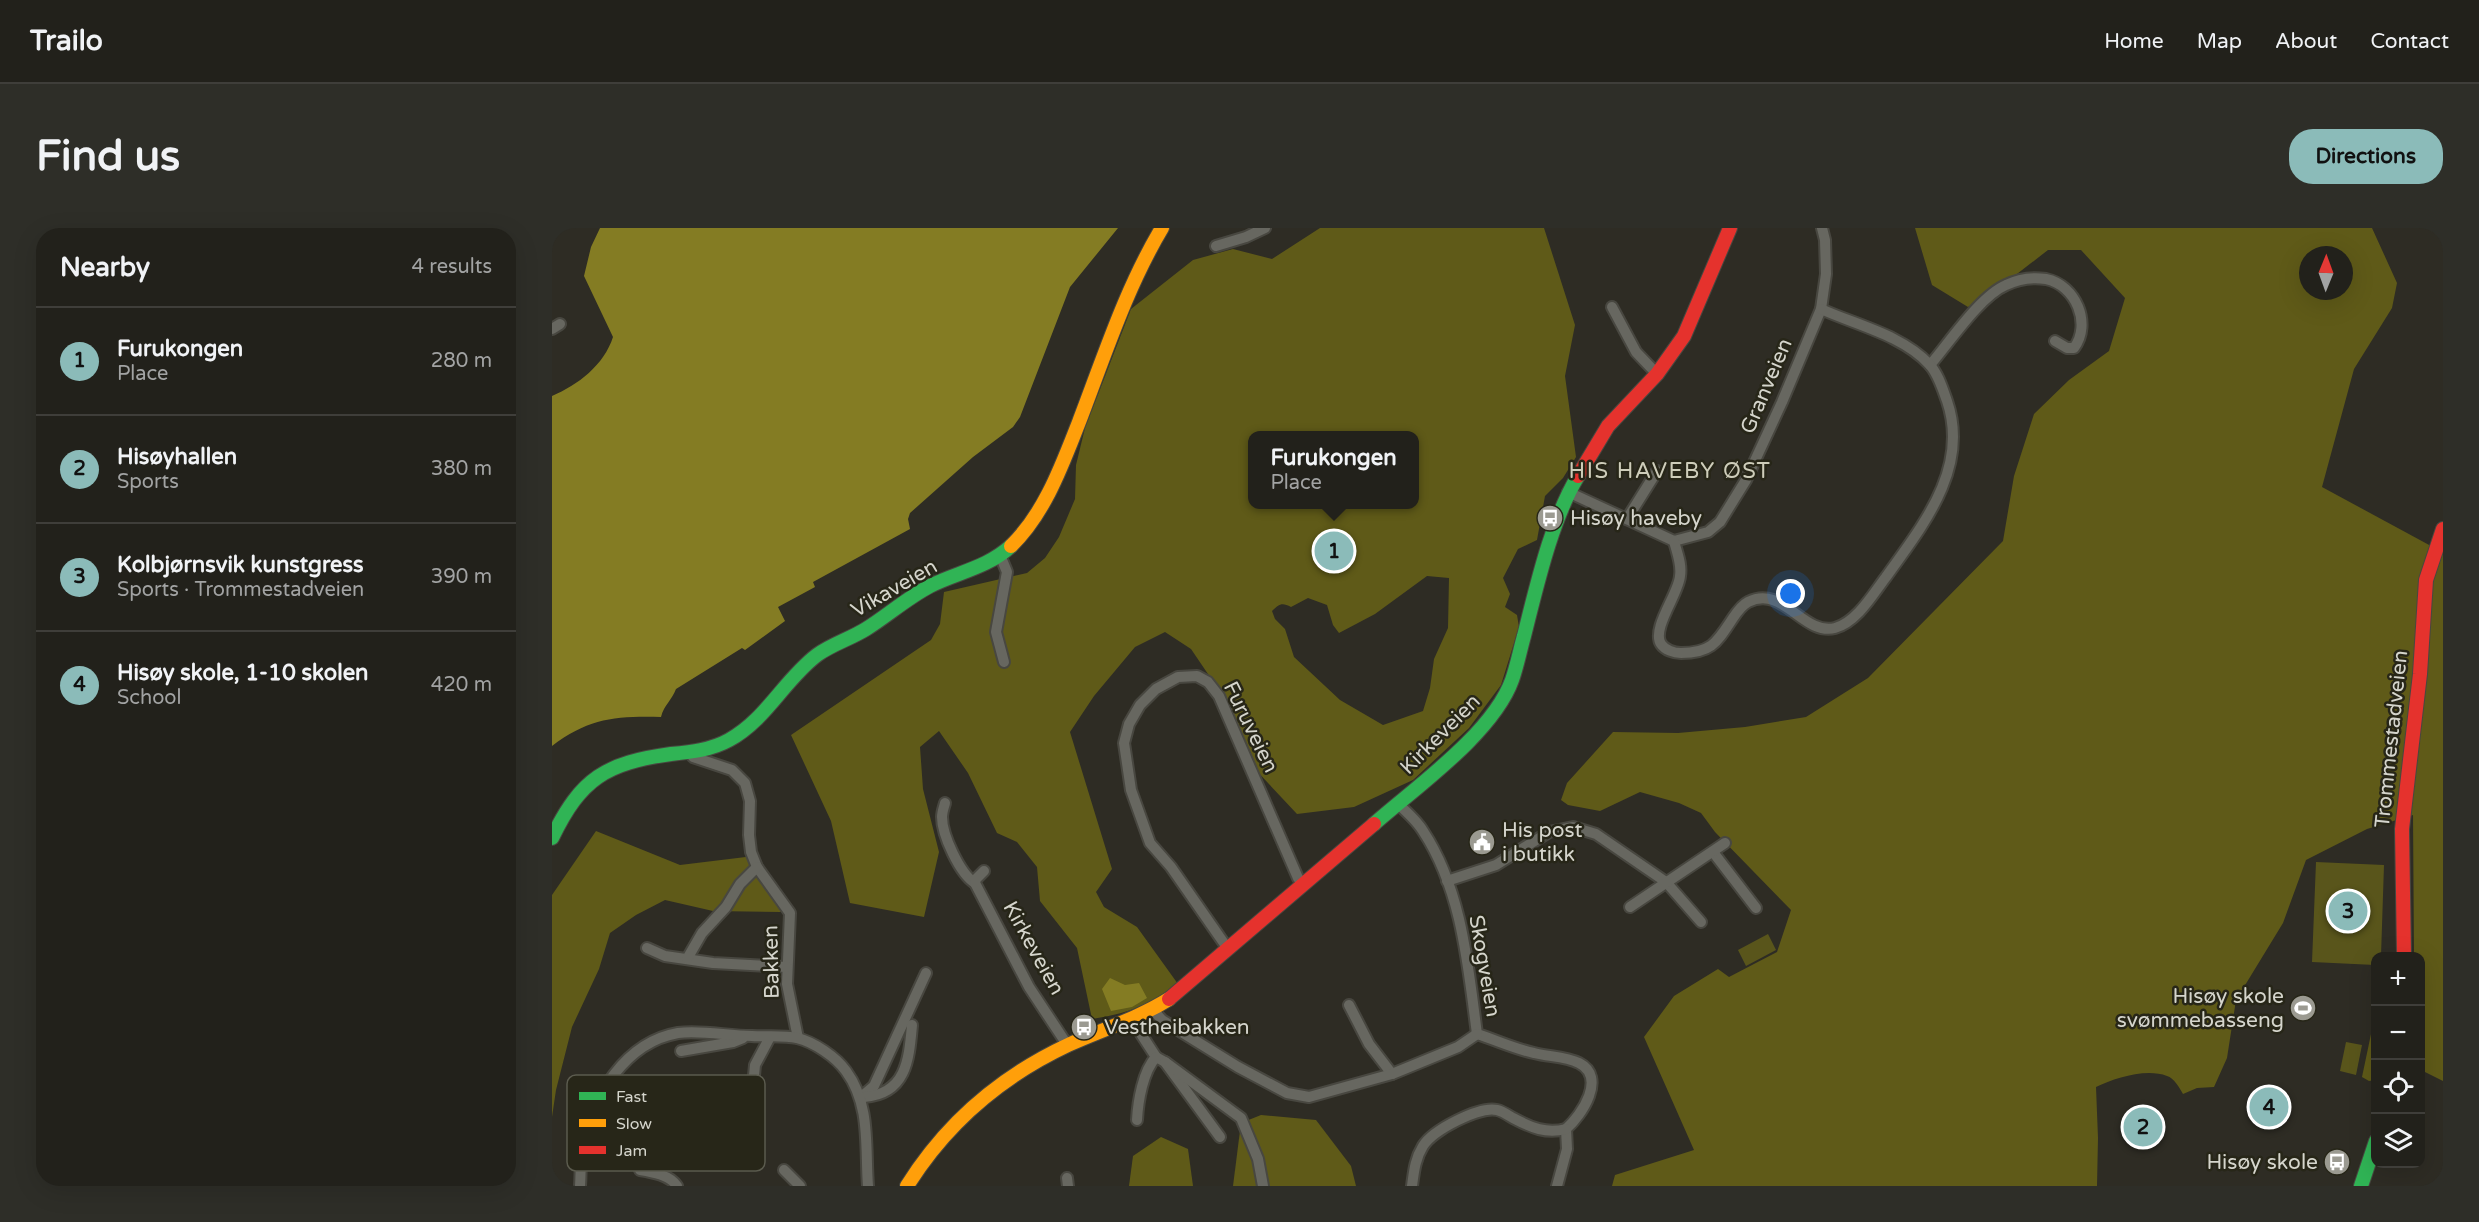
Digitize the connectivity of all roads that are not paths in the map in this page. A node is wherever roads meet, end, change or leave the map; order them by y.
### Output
1 (1162, 228) edge
2 (1264, 228) edge
3 (1730, 228) edge
4 (1822, 228) edge
5 (1216, 246) dead end
6 (1612, 307) dead end
7 (1821, 309) junction
8 (2055, 341) dead end
9 (1930, 365) junction
10 (1656, 374) junction
11 (1657, 471) dead end
12 (1568, 492) junction
13 (1627, 519) junction
14 (2443, 529) edge
15 (1674, 541) junction
16 (1000, 555) junction
17 (1004, 662) dead end
18 (689, 752) junction
19 (945, 802) dead end
20 (1398, 804) junction
21 (552, 838) edge
22 (1725, 843) dead end
23 (1713, 852) junction
24 (757, 867) junction
25 (984, 871) dead end
26 (1447, 881) junction
27 (1666, 882) junction
28 (975, 883) junction
29 (1303, 884) junction
30 (1630, 907) dead end
31 (1756, 908) dead end
32 (1701, 922) dead end
33 (647, 948) dead end
34 (1228, 949) junction
35 (2404, 952) edge
36 (687, 959) junction
37 (787, 967) junction
38 (926, 973) dead end
39 (1349, 1005) dead end
40 (1153, 1010) junction
41 (1132, 1020) junction
42 (912, 1025) dead end
43 (1477, 1034) junction
44 (746, 1036) junction
45 (770, 1037) junction
46 (798, 1038) junction
47 (1068, 1046) junction
48 (681, 1051) dead end
49 (1161, 1059) junction
50 (1392, 1074) junction
51 (615, 1075) edge
52 (754, 1075) edge
53 (861, 1097) junction
54 (1137, 1120) dead end
55 (1566, 1129) junction
56 (1220, 1137) dead end
57 (2371, 1156) edge
58 (784, 1170) dead end
59 (581, 1171) edge
60 (648, 1171) edge
61 (580, 1186) edge
62 (677, 1186) edge
63 (800, 1186) edge
64 (868, 1186) edge
65 (907, 1186) edge
66 (1263, 1186) edge
67 (1412, 1186) edge
68 (1557, 1186) edge
69 (2361, 1186) edge

1 - 16 main road, Vikaveien
2 - 5 street
3 - 10 main road, Kirkeveien
4 - 7 street, Granveien
6 - 10 street
7 - 9 street
7 - 15 street, Granveien
8 - 9 street
9 - 15 street
10 - 12 main road, Kirkeveien
11 - 13 street
12 - 13 street
12 - 20 main road, Kirkeveien
13 - 15 street
14 - 35 main road, Trommestadveien
16 - 17 street
16 - 18 main road, Vikaveien
18 - 21 main road, Vikaveien
18 - 24 street, Bakken
19 - 28 street, Kirkeveien
20 - 26 street, Skogveien
20 - 29 main road, Kirkeveien
22 - 23 street
23 - 27 street
23 - 31 street
24 - 36 street
24 - 37 street, Bakken
25 - 28 street
26 - 27 street
26 - 43 street, Skogveien
27 - 30 street
27 - 32 street
28 - 47 street, Kirkeveien
29 - 34 main road, Kirkeveien
29 - 34 street, Furuveien
33 - 36 street
34 - 40 main road, Kirkeveien
36 - 37 street
37 - 46 street, Bakken
38 - 53 street
39 - 50 street
40 - 41 main road, Kirkeveien
40 - 50 street
41 - 47 main road, Kirkeveien
41 - 49 street
42 - 53 street
43 - 50 street
43 - 55 street, Skogveien
44 - 45 street
44 - 48 street
44 - 51 street
45 - 46 street
45 - 52 street
46 - 53 street
47 - 65 main road, Kirkeveien
49 - 54 street
49 - 56 street
49 - 66 street
53 - 64 street
55 - 67 street
55 - 68 street
57 - 69 main road
58 - 63 street
59 - 61 street
60 - 62 street

